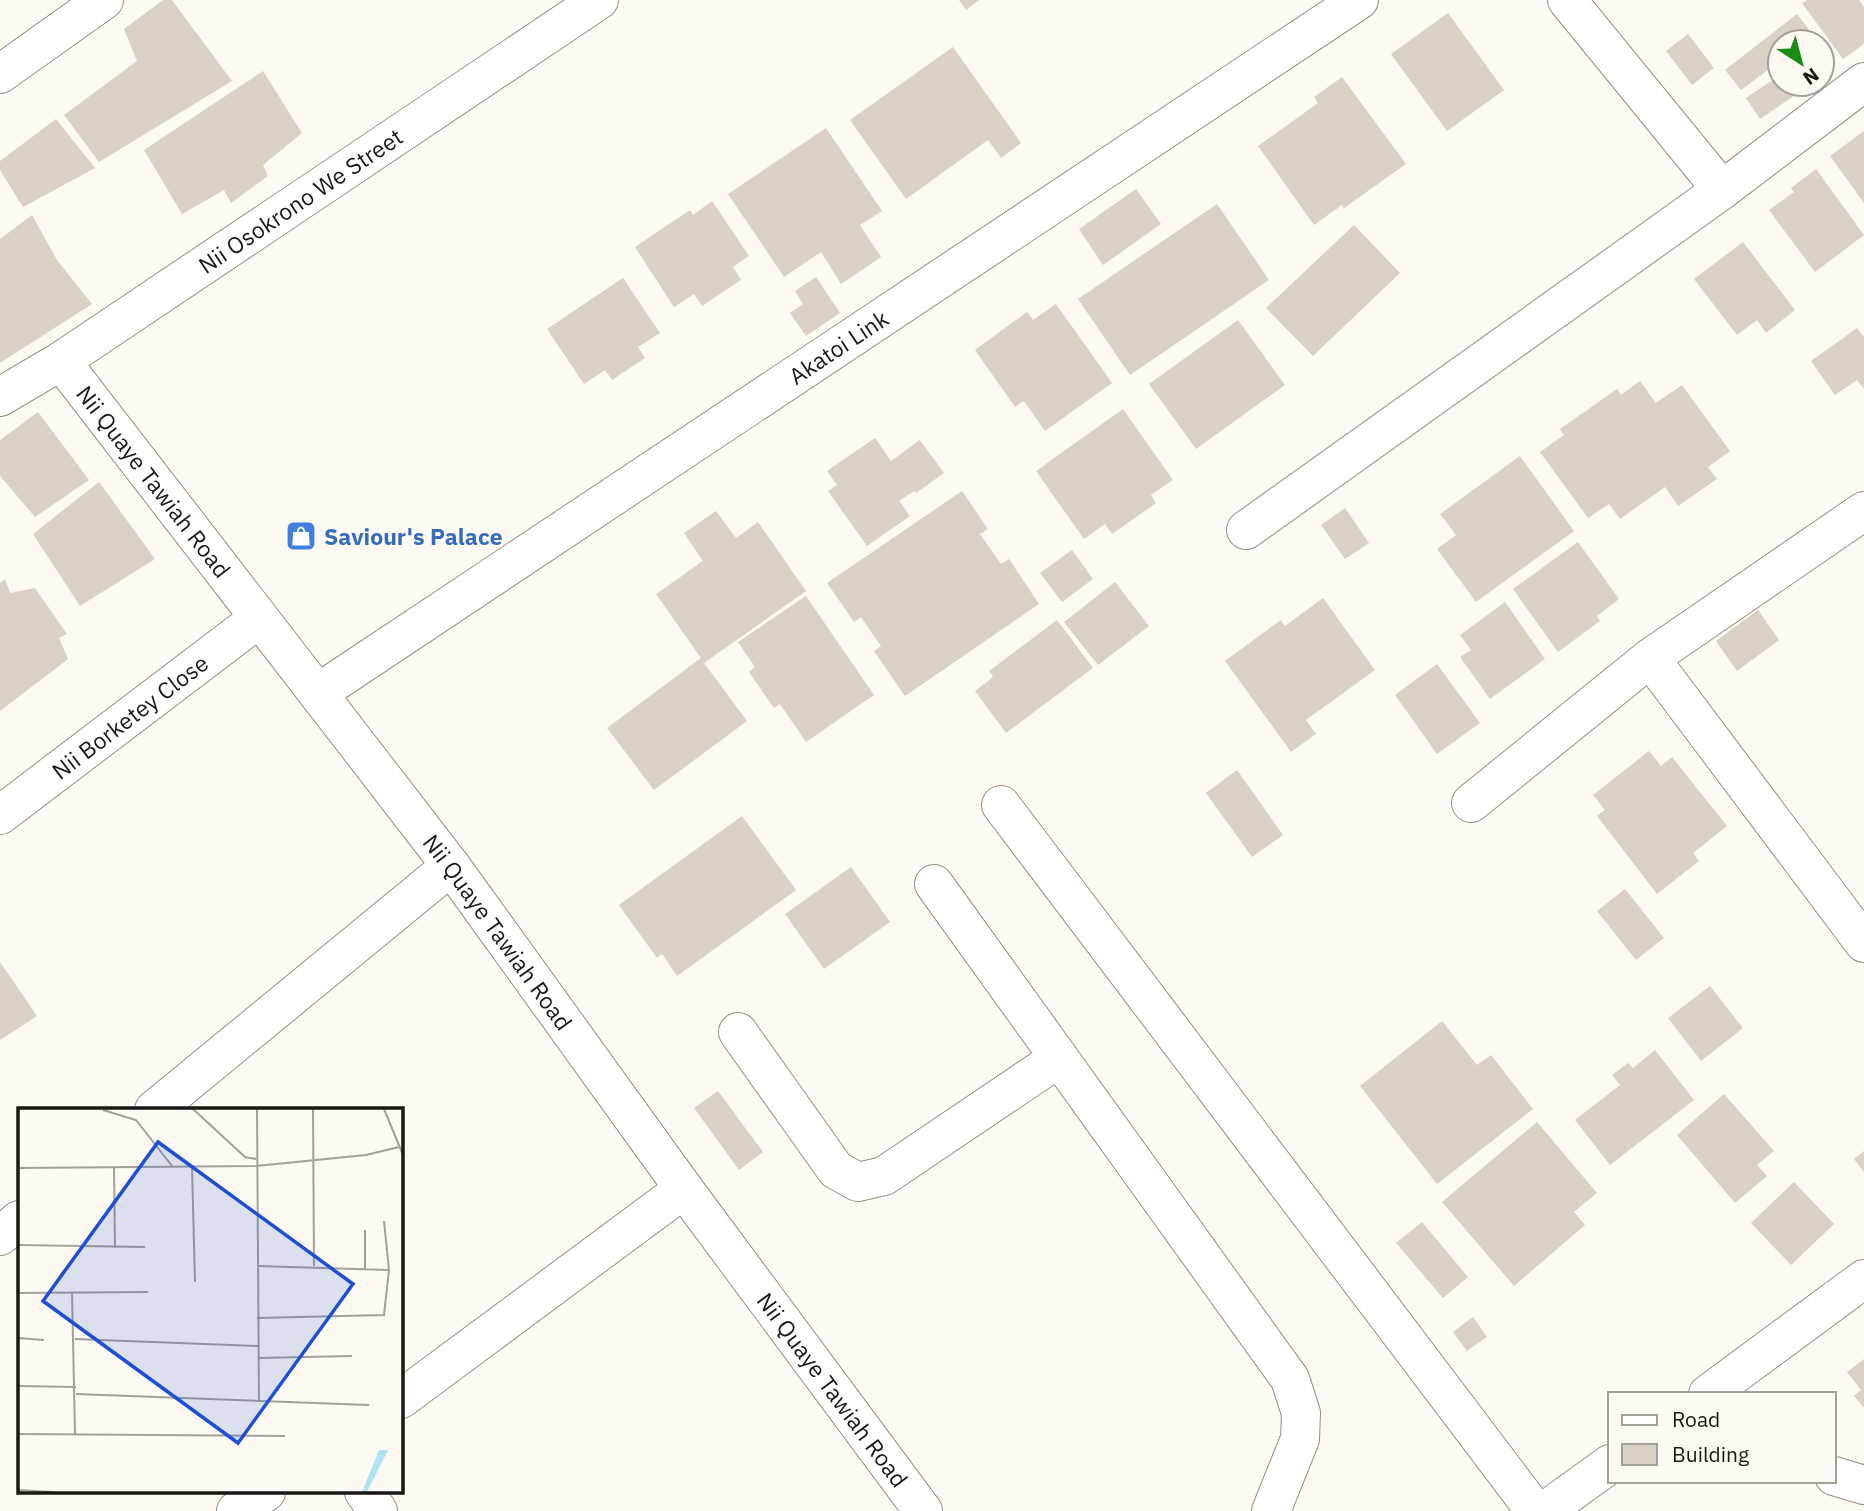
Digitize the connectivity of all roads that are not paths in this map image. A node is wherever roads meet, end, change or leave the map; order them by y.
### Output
1 (104, 0) edge
2 (598, 0) edge
3 (1359, 0) edge
4 (1567, 0) edge
5 (0, 74) edge
6 (1864, 82) edge
7 (1722, 190) junction
8 (61, 360) junction
9 (0, 397) edge
10 (1864, 511) edge
11 (1246, 530) dead end
12 (258, 619) junction
13 (1650, 658) junction
14 (318, 693) junction
15 (1471, 803) dead end
16 (1000, 805) dead end
17 (0, 815) edge
18 (451, 866) junction
19 (934, 884) dead end
20 (1864, 943) edge
21 (738, 1032) dead end
22 (1059, 1058) junction
23 (156, 1108) edge
24 (684, 1189) junction
25 (18, 1221) edge
26 (0, 1236) edge
27 (1864, 1279) edge
28 (1711, 1392) edge
29 (402, 1398) edge
30 (1608, 1465) edge
31 (1836, 1477) edge
32 (1864, 1485) edge
33 (263, 1494) edge
34 (365, 1494) edge
35 (236, 1511) edge
36 (378, 1511) edge
37 (923, 1511) edge
38 (1271, 1511) edge
39 (1535, 1511) edge
40 (1545, 1511) edge

1 - 5 street
2 - 8 street, Nii Osokrono We Street
3 - 14 street, Akatoi Link
4 - 7 street
6 - 7 street
7 - 11 street
8 - 9 street, Nii Osokrono We Street
8 - 12 street, Nii Quaye Tawiah Road
10 - 13 street
12 - 14 street, Nii Quaye Tawiah Road
12 - 17 street, Nii Borketey Close
13 - 15 street
13 - 20 street
14 - 18 street, Nii Quaye Tawiah Road
16 - 39 street
18 - 23 street
18 - 24 street, Nii Quaye Tawiah Road
19 - 22 street
21 - 22 street
22 - 38 street
24 - 29 street
24 - 37 street, Nii Quaye Tawiah Road
25 - 26 street
27 - 28 street
30 - 40 street
31 - 32 street
33 - 35 street
34 - 36 street

